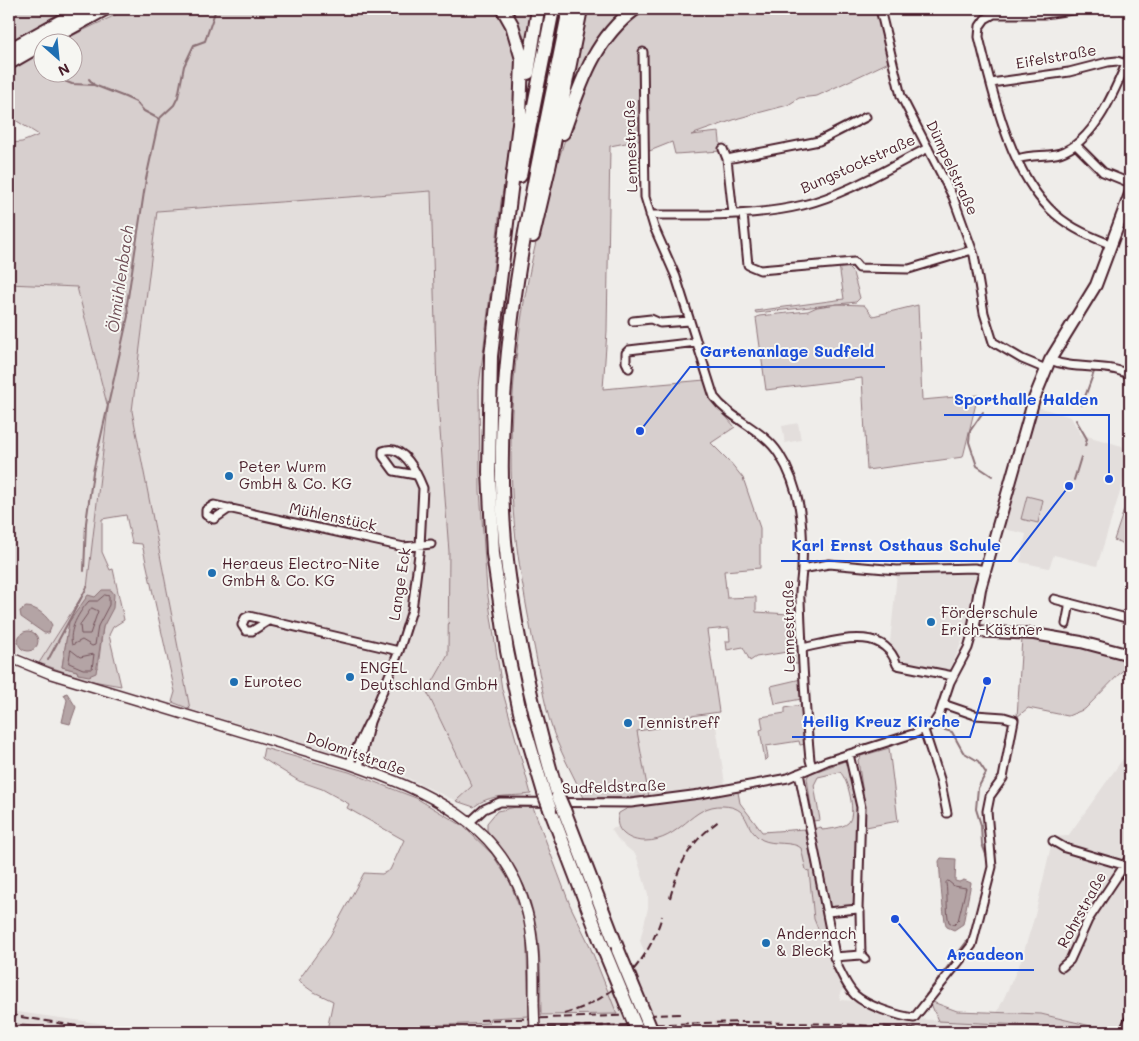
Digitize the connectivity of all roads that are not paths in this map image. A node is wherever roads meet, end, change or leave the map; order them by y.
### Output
1 (83, 9) edge
2 (105, 9) edge
3 (114, 9) edge
4 (503, 9) edge
5 (538, 9) edge
6 (553, 9) edge
7 (568, 9) edge
8 (581, 9) edge
9 (635, 9) edge
10 (880, 9) edge
11 (1080, 9) edge
12 (71, 28) junction
13 (64, 32) edge
14 (9, 50) edge
15 (32, 50) edge
16 (643, 52) dead end
17 (1130, 55) edge
18 (9, 63) edge
19 (1126, 64) junction
20 (991, 83) junction
21 (520, 115) junction
22 (866, 117) dead end
23 (1076, 145) junction
24 (928, 148) junction
25 (723, 149) dead end
26 (727, 159) junction
27 (1018, 159) junction
28 (550, 168) junction
29 (1130, 183) edge
30 (1130, 194) edge
31 (733, 214) junction
32 (743, 214) junction
33 (650, 215) junction
34 (1112, 246) junction
35 (505, 247) junction
36 (972, 250) junction
37 (516, 298) junction
38 (633, 321) dead end
39 (690, 321) junction
40 (697, 342) junction
41 (1048, 364) junction
42 (629, 368) dead end
43 (1130, 376) edge
44 (416, 476) junction
45 (230, 508) dead end
46 (431, 544) dead end
47 (420, 546) junction
48 (802, 569) junction
49 (985, 570) junction
50 (1054, 599) dead end
51 (1070, 603) junction
52 (1130, 619) edge
53 (268, 621) dead end
54 (1066, 624) dead end
55 (973, 631) junction
56 (802, 648) junction
57 (399, 651) junction
58 (1130, 656) edge
59 (9, 657) edge
60 (953, 676) junction
61 (943, 704) junction
62 (370, 722) junction
63 (924, 730) junction
64 (849, 754) junction
65 (348, 764) junction
66 (358, 767) junction
67 (812, 767) junction
68 (799, 774) junction
69 (947, 813) dead end
70 (470, 822) junction
71 (1053, 841) dead end
72 (1130, 857) edge
73 (1123, 865) junction
74 (858, 909) junction
75 (827, 912) junction
76 (834, 957) junction
77 (1062, 967) dead end
78 (1130, 1021) edge
79 (535, 1032) edge
80 (638, 1032) edge
81 (652, 1032) edge
82 (1124, 1032) edge

1 - 14 highway
2 - 12 highway
3 - 12 highway
4 - 21 highway
5 - 21 highway
6 - 35 highway
7 - 37 highway
8 - 28 highway
9 - 28 highway
10 - 24 street, Dümpelstraße
11 - 20 street
12 - 13 highway
15 - 18 highway
16 - 33 street, Lennestraße
17 - 19 street
19 - 20 street, Eifelstraße
19 - 23 street
20 - 27 street
21 - 35 highway
22 - 26 street
23 - 27 street
23 - 29 street
24 - 32 street, Bungstockstraße
24 - 36 street, Dümpelstraße
25 - 26 street
26 - 31 street
27 - 34 street
28 - 37 highway
30 - 34 main road
31 - 32 street, Bungstockstraße
31 - 33 street, Bungstockstraße
32 - 36 street
33 - 39 street, Lennestraße
34 - 41 main road
35 - 80 highway, bridge
36 - 41 street, Dümpelstraße
37 - 81 highway, bridge
38 - 39 street
39 - 40 street, Lennestraße
40 - 42 street
40 - 48 street, Lennestraße
41 - 43 street
41 - 49 main road
44 - 44 street, Lange Eck
44 - 47 street, Lange Eck
45 - 47 street, Mühlenstück
46 - 47 street, Mühlenstück
47 - 57 street, Lange Eck
48 - 49 street
48 - 56 street, Lennestraße
49 - 55 main road
50 - 51 street
51 - 52 street
51 - 54 street
53 - 57 street
55 - 58 main road
55 - 60 street
56 - 60 street
56 - 67 street, Lennestraße
57 - 62 street, Lange Eck
59 - 65 street, Dolomitstraße
60 - 61 street
61 - 63 street
61 - 76 street
62 - 65 street, Lange Eck
62 - 66 street, Lange Eck
63 - 64 street, Sudfeldstraße
63 - 69 street
64 - 67 street, Sudfeldstraße
64 - 74 street
65 - 66 street, Dolomitstraße
66 - 70 street, Dolomitstraße
67 - 68 street, Sudfeldstraße
68 - 70 street, Sudfeldstraße
68 - 75 street
70 - 79 street, Dolomitstraße, bridge
71 - 73 street, Rohrstraße
72 - 73 street, Rohrstraße
73 - 77 street, Rohrstraße
74 - 75 street
74 - 76 street
75 - 76 street
78 - 82 main road

